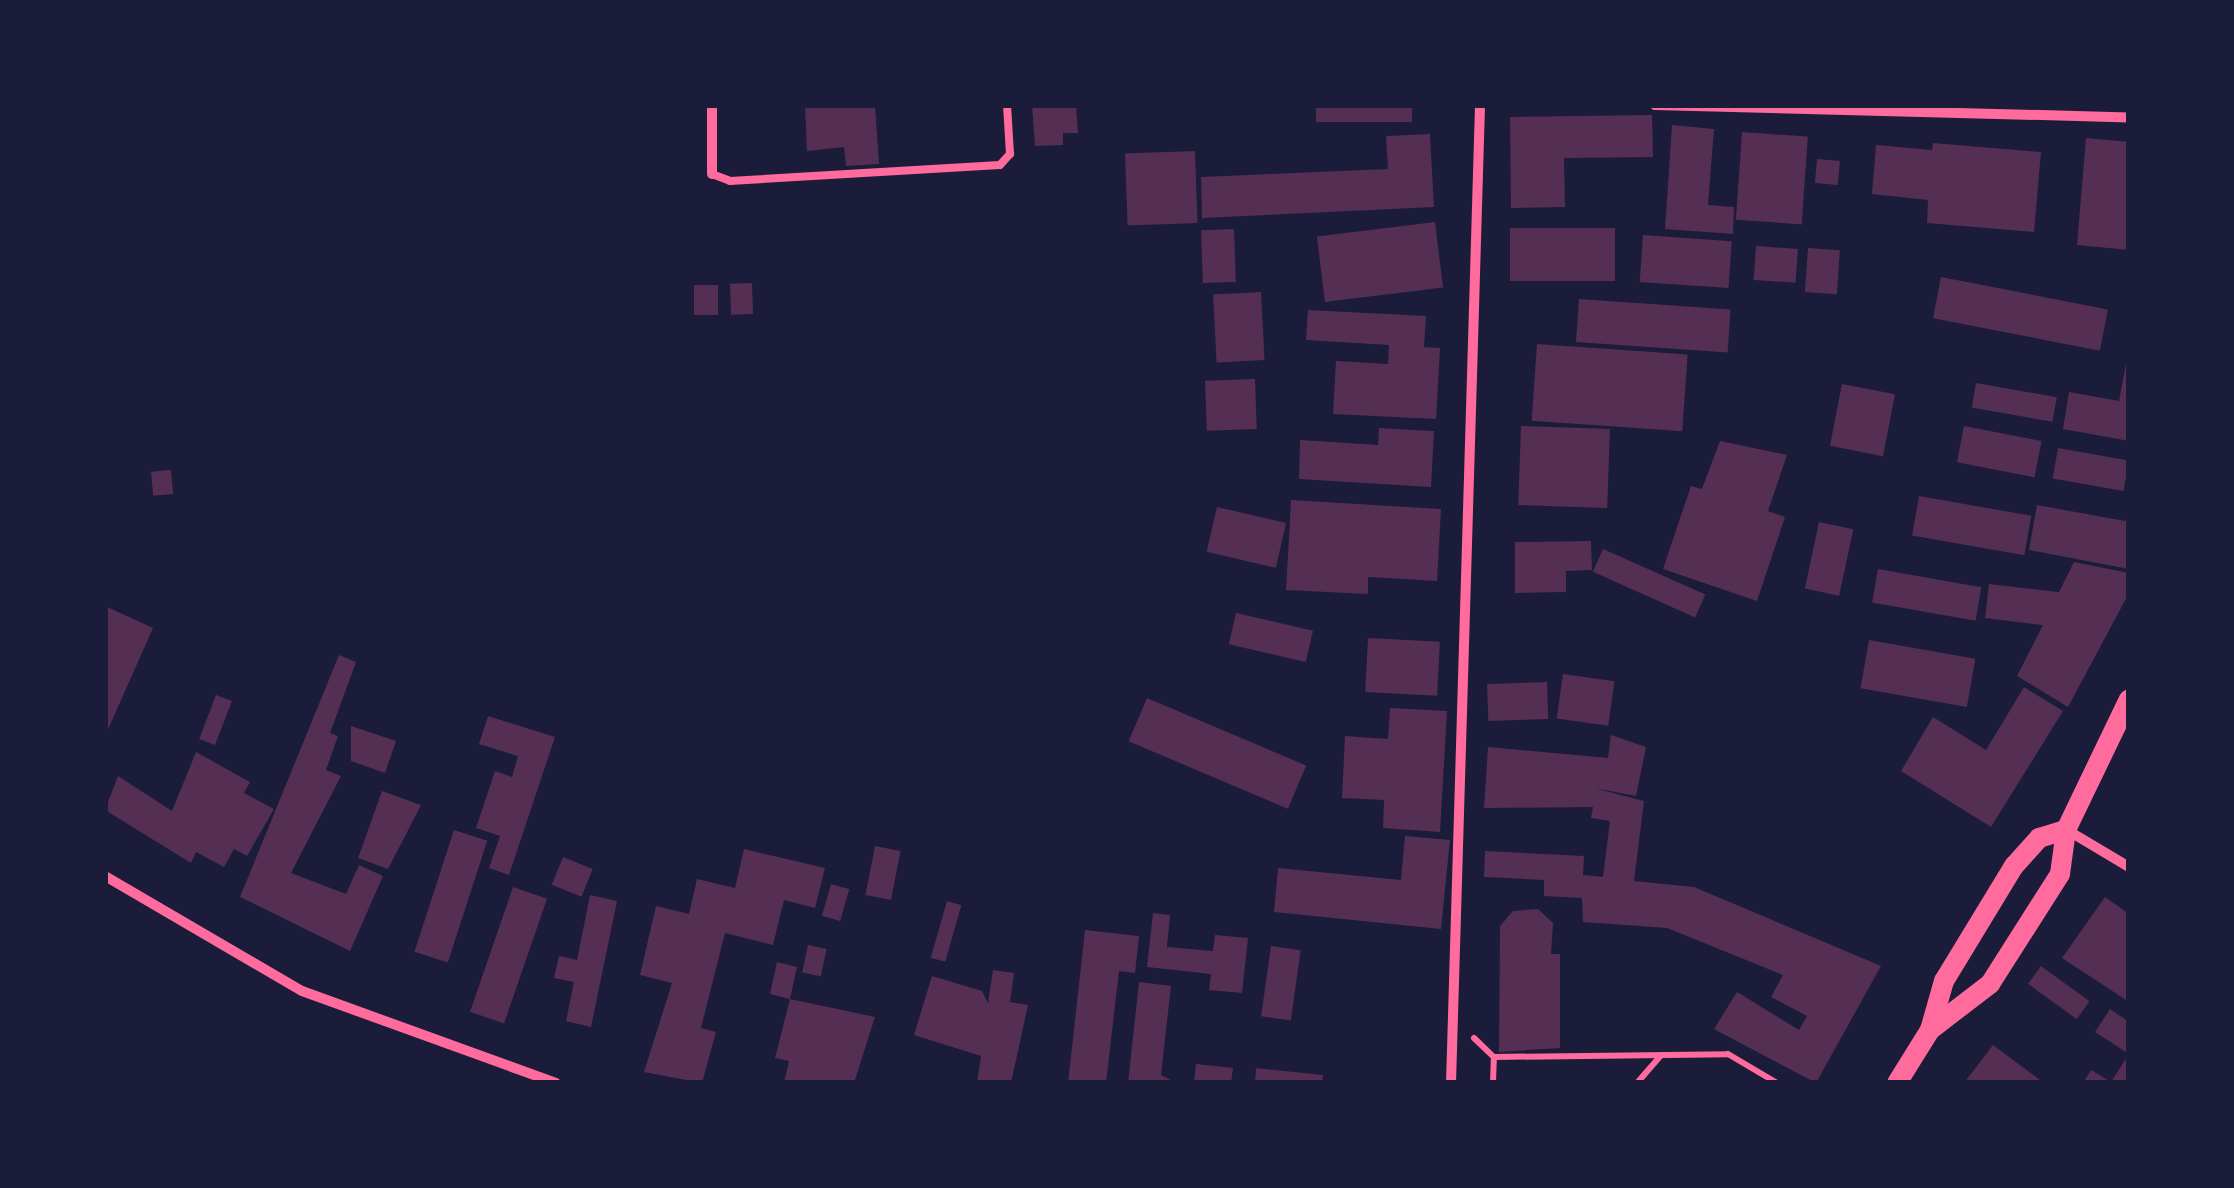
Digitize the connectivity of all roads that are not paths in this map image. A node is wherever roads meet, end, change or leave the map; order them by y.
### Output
1 (712, 105) edge
2 (1007, 105) edge
3 (1480, 105) edge
4 (1655, 105) edge
5 (2129, 116) edge
6 (712, 174) joint
7 (2129, 699) edge
8 (2066, 830) junction
9 (2129, 868) edge
10 (105, 876) edge
11 (1930, 1030) junction
12 (556, 1083) edge
13 (1450, 1083) edge
14 (1896, 1083) edge

1 - 6 street
2 - 6 lane
3 - 13 street
4 - 5 street
7 - 8 main road
8 - 9 street
8 - 11 main road
8 - 11 main road
10 - 12 street
11 - 14 main road

